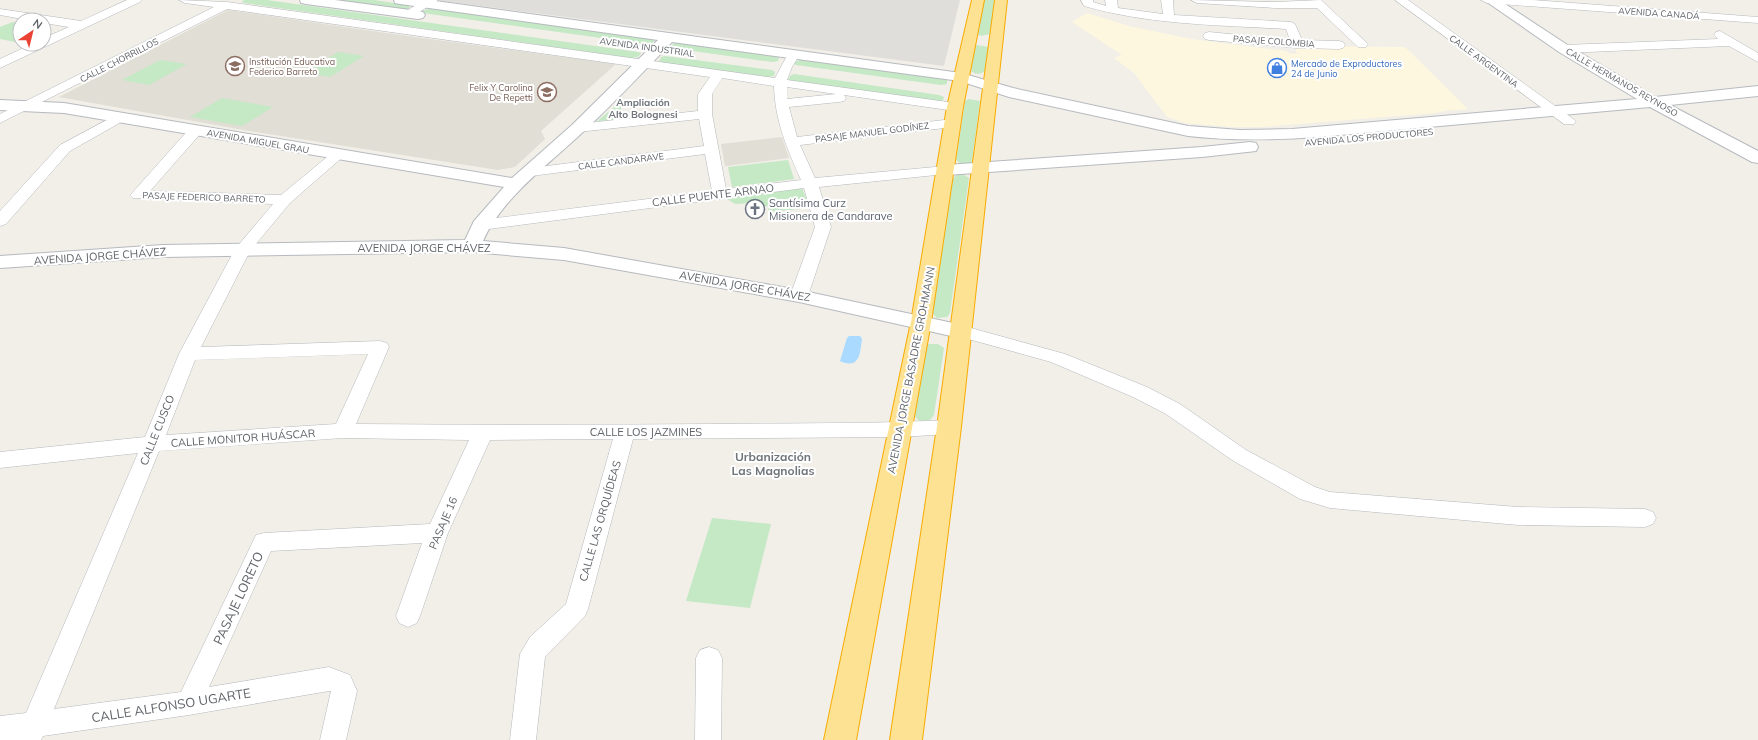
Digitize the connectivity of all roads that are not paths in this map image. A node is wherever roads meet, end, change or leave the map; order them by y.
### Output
1 (136, 0) edge
2 (185, 0) edge
3 (238, 0) edge
4 (306, 0) edge
5 (400, 0) edge
6 (978, 0) edge
7 (1002, 0) edge
8 (1087, 0) edge
9 (1167, 0) edge
10 (1196, 0) edge
11 (1401, 0) edge
12 (1489, 0) edge
13 (1565, 0) edge
14 (1657, 0) edge
15 (1225, 1) edge
16 (429, 2) edge
17 (1254, 2) edge
18 (1317, 2) edge
19 (225, 6) junction
20 (1112, 6) edge
21 (1283, 6) junction
22 (1672, 8) junction
23 (0, 12) edge
24 (409, 14) junction
25 (1684, 14) junction
26 (1758, 14) edge
27 (1169, 18) junction
28 (1197, 20) junction
29 (1758, 20) edge
30 (1230, 22) junction
31 (81, 25) junction
32 (1291, 26) junction
33 (518, 29) dead end
34 (1209, 36) dead end
35 (669, 37) junction
36 (971, 39) junction
37 (1236, 39) junction
38 (52, 40) edge
39 (995, 41) junction
40 (1731, 42) junction
41 (1297, 44) junction
42 (1362, 44) dead end
43 (1339, 45) dead end
44 (650, 48) junction
45 (1564, 49) junction
46 (26, 52) edge
47 (794, 54) junction
48 (1758, 58) edge
49 (642, 63) junction
50 (0, 64) edge
51 (786, 67) junction
52 (718, 74) junction
53 (886, 81) dead end
54 (780, 82) junction
55 (989, 88) junction
56 (956, 91) junction
57 (1758, 91) edge
58 (864, 95) junction
59 (1758, 101) edge
60 (1653, 102) junction
61 (781, 104) junction
62 (0, 105) edge
63 (29, 106) junction
64 (1672, 111) junction
65 (705, 114) junction
66 (1562, 117) junction
67 (118, 118) junction
68 (0, 119) edge
69 (953, 122) junction
70 (578, 128) junction
71 (196, 130) junction
72 (1188, 131) junction
73 (792, 142) junction
74 (712, 149) junction
75 (1202, 152) junction
76 (338, 155) junction
77 (1758, 158) edge
78 (980, 168) junction
79 (946, 170) junction
80 (531, 172) junction
81 (810, 183) junction
82 (516, 184) junction
83 (720, 195) junction
84 (285, 200) junction
85 (0, 221) edge
86 (481, 225) junction
87 (472, 246) junction
88 (243, 249) junction
89 (0, 262) edge
90 (799, 296) junction
91 (921, 322) junction
92 (960, 331) junction
93 (188, 354) junction
94 (949, 427) junction
95 (900, 430) junction
96 (343, 431) junction
97 (625, 432) junction
98 (483, 433) junction
99 (152, 444) junction
100 (0, 460) edge
101 (1645, 518) dead end
102 (437, 533) junction
103 (408, 616) dead end
104 (709, 658) dead end
105 (189, 703) junction
106 (0, 729) edge
107 (32, 732) edge
108 (332, 740) edge
109 (523, 740) edge
110 (708, 740) edge
111 (840, 740) edge
112 (906, 740) edge

1 - 31 street
2 - 19 street
3 - 19 street, CALLE CHORRILLOS
4 - 24 street
5 - 16 street, AVENIDA INDUSTRIAL
6 - 36 highway, AVENIDA JORGE BASADRE GROHMANN
7 - 39 highway
8 - 20 street
9 - 27 street
10 - 15 street
10 - 28 street
11 - 66 street, CALLE ARGENTINA
12 - 25 street, AVENIDA CANADÁ
12 - 45 street, CALLE HERMANOS REYNOSO
13 - 22 street, AVENIDA CANADÁ
14 - 22 street
15 - 17 street
15 - 30 street
16 - 24 street
16 - 35 street, AVENIDA INDUSTRIAL
17 - 21 street
18 - 21 street
18 - 42 street
19 - 49 street
19 - 63 street, CALLE CHORRILLOS
20 - 27 street
21 - 32 street
22 - 25 street
22 - 26 street, AVENIDA CANADÁ
23 - 31 street
24 - 33 street
25 - 29 street, AVENIDA CANADÁ
25 - 40 street
27 - 28 street
28 - 30 street
30 - 32 street
30 - 37 street
31 - 38 street
32 - 41 street
34 - 37 street, PASAJE COLOMBIA
35 - 44 street
35 - 47 street, AVENIDA INDUSTRIAL
36 - 39 highway
36 - 56 highway, AVENIDA JORGE BASADRE GROHMANN
37 - 41 street, PASAJE COLOMBIA
39 - 55 highway
40 - 45 street
40 - 48 street
41 - 43 street, PASAJE COLOMBIA
44 - 49 street
44 - 51 street, AVENIDA INDUSTRIAL
45 - 60 street, CALLE HERMANOS REYNOSO
46 - 50 street
47 - 51 street
47 - 56 street, AVENIDA INDUSTRIAL
49 - 52 street
49 - 70 street
51 - 53 street, AVENIDA INDUSTRIAL
51 - 54 street
52 - 54 street
52 - 65 street
54 - 58 street
54 - 61 street
55 - 56 street, AVENIDA INDUSTRIAL
55 - 72 street, AVENIDA LOS PRODUCTORES
55 - 78 highway
56 - 58 street
56 - 69 highway, AVENIDA JORGE BASADRE GROHMANN
57 - 60 street, AVENIDA LOS PRODUCTORES
58 - 61 street
59 - 64 street, AVENIDA LOS PRODUCTORES
60 - 64 street, CALLE HERMANOS REYNOSO
60 - 66 street, AVENIDA LOS PRODUCTORES
61 - 73 street
62 - 63 street, AVENIDA MIGUEL GRAU
63 - 67 street, AVENIDA MIGUEL GRAU
63 - 68 street, CALLE CHORRILLOS
64 - 66 street, AVENIDA LOS PRODUCTORES
64 - 77 street, CALLE HERMANOS REYNOSO
65 - 70 street
65 - 74 street
66 - 72 street, AVENIDA LOS PRODUCTORES
66 - 75 street, AVENIDA LOS PRODUCTORES
67 - 71 street, AVENIDA MIGUEL GRAU
67 - 85 street
69 - 73 street, PASAJE MANUEL GODÍNEZ
69 - 79 highway, AVENIDA JORGE BASADRE GROHMANN
70 - 80 street
71 - 76 street, AVENIDA MIGUEL GRAU
71 - 84 street, PASAJE FEDERICO BARRETO
72 - 75 street
73 - 81 street
74 - 80 street, CALLE CANDARAVE
74 - 83 street
75 - 78 street, AVENIDA LOS PRODUCTORES
76 - 82 street, AVENIDA MIGUEL GRAU
76 - 84 street, CALLE CUSCO
78 - 79 street, AVENIDA LOS PRODUCTORES
78 - 92 highway
79 - 81 street, CALLE PUENTE ARNAO
79 - 91 highway, AVENIDA JORGE BASADRE GROHMANN
80 - 82 street
81 - 83 street, CALLE PUENTE ARNAO
81 - 90 street
82 - 86 street
83 - 86 street, CALLE PUENTE ARNAO
84 - 88 street, CALLE CUSCO
86 - 87 street
87 - 88 street, AVENIDA JORGE CHÁVEZ
87 - 90 street, AVENIDA JORGE CHÁVEZ
88 - 89 street, AVENIDA JORGE CHÁVEZ
88 - 93 street, CALLE CUSCO
90 - 91 street, AVENIDA JORGE CHÁVEZ
91 - 92 street, AVENIDA JORGE CHÁVEZ
91 - 95 highway, AVENIDA JORGE BASADRE GROHMANN
92 - 94 highway
92 - 101 street
93 - 96 street
93 - 99 street, CALLE CUSCO
94 - 95 street, CALLE LOS JAZMINES
94 - 112 highway
95 - 97 street, CALLE LOS JAZMINES
95 - 111 highway, AVENIDA JORGE BASADRE GROHMANN
96 - 98 street, CALLE LOS JAZMINES
96 - 99 street, CALLE MONITOR HUÁSCAR
97 - 98 street, CALLE LOS JAZMINES
97 - 109 street, CALLE LAS ORQUÍDEAS
98 - 102 street, PASAJE 16
99 - 100 street, CALLE MONITOR HUÁSCAR
99 - 107 street, CALLE CUSCO
102 - 103 street, PASAJE 16
102 - 105 street, PASAJE LORETO
104 - 110 street
105 - 107 street, CALLE ALFONSO UGARTE
105 - 108 street, CALLE ALFONSO UGARTE
106 - 107 street, CALLE ALFONSO UGARTE

